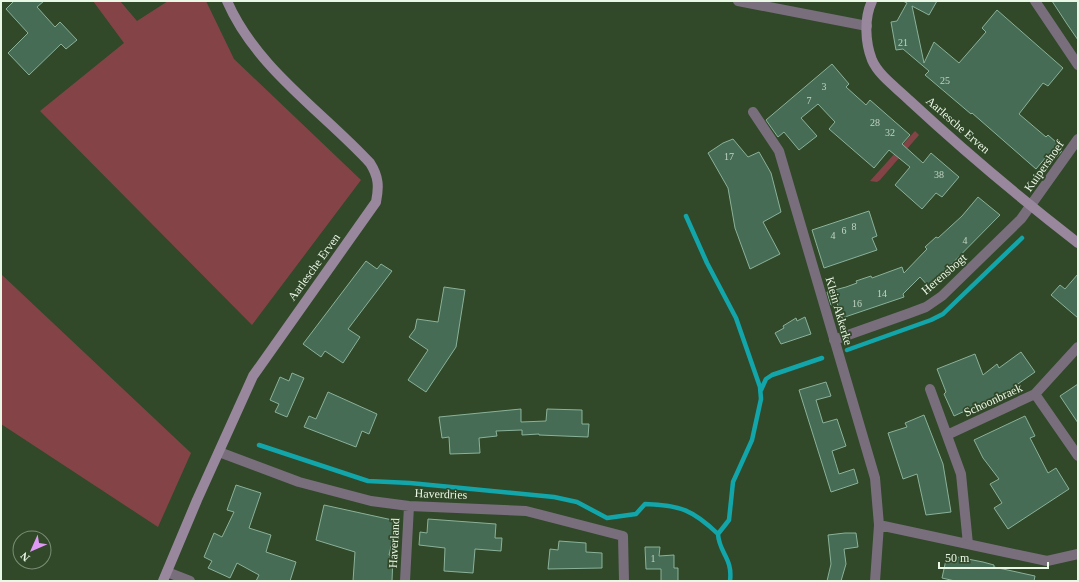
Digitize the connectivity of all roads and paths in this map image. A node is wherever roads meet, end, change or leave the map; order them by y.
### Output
1 (227, 1) edge
2 (738, 1) edge
3 (872, 1) edge
4 (1035, 1) edge
5 (867, 26) junction
6 (1078, 65) edge
7 (753, 112) dead end
8 (1078, 140) edge
9 (1032, 207) junction
10 (1078, 243) edge
11 (834, 340) junction
12 (1078, 347) edge
13 (930, 389) dead end
14 (1035, 394) junction
15 (947, 435) junction
16 (219, 452) junction
17 (1078, 456) edge
18 (409, 506) junction
19 (879, 525) junction
20 (968, 544) junction
21 (1078, 554) edge
22 (165, 576) edge
23 (190, 581) edge
24 (405, 581) edge
25 (624, 581) edge
26 (875, 581) edge

1 - 16 street, Aarlesche Erven
2 - 5 street
3 - 5 street, Aarlesche Erven
4 - 6 street
5 - 9 street, Aarlesche Erven
7 - 11 street, Klein Akkerke
8 - 9 street, Kuipershoef
9 - 10 street, Aarlesche Erven
9 - 11 street, Herensbogt
11 - 19 street, Klein Akkerke
12 - 14 street, Schoonbraek
13 - 15 street
14 - 15 street, Schoonbraek
14 - 17 street
15 - 20 street
16 - 18 street, Haverdries
16 - 22 street, Aarlesche Erven
18 - 24 street, Haverland
18 - 25 street, Haverdries
19 - 20 street
19 - 26 street, Klein Akkerke
20 - 21 street
22 - 23 street

